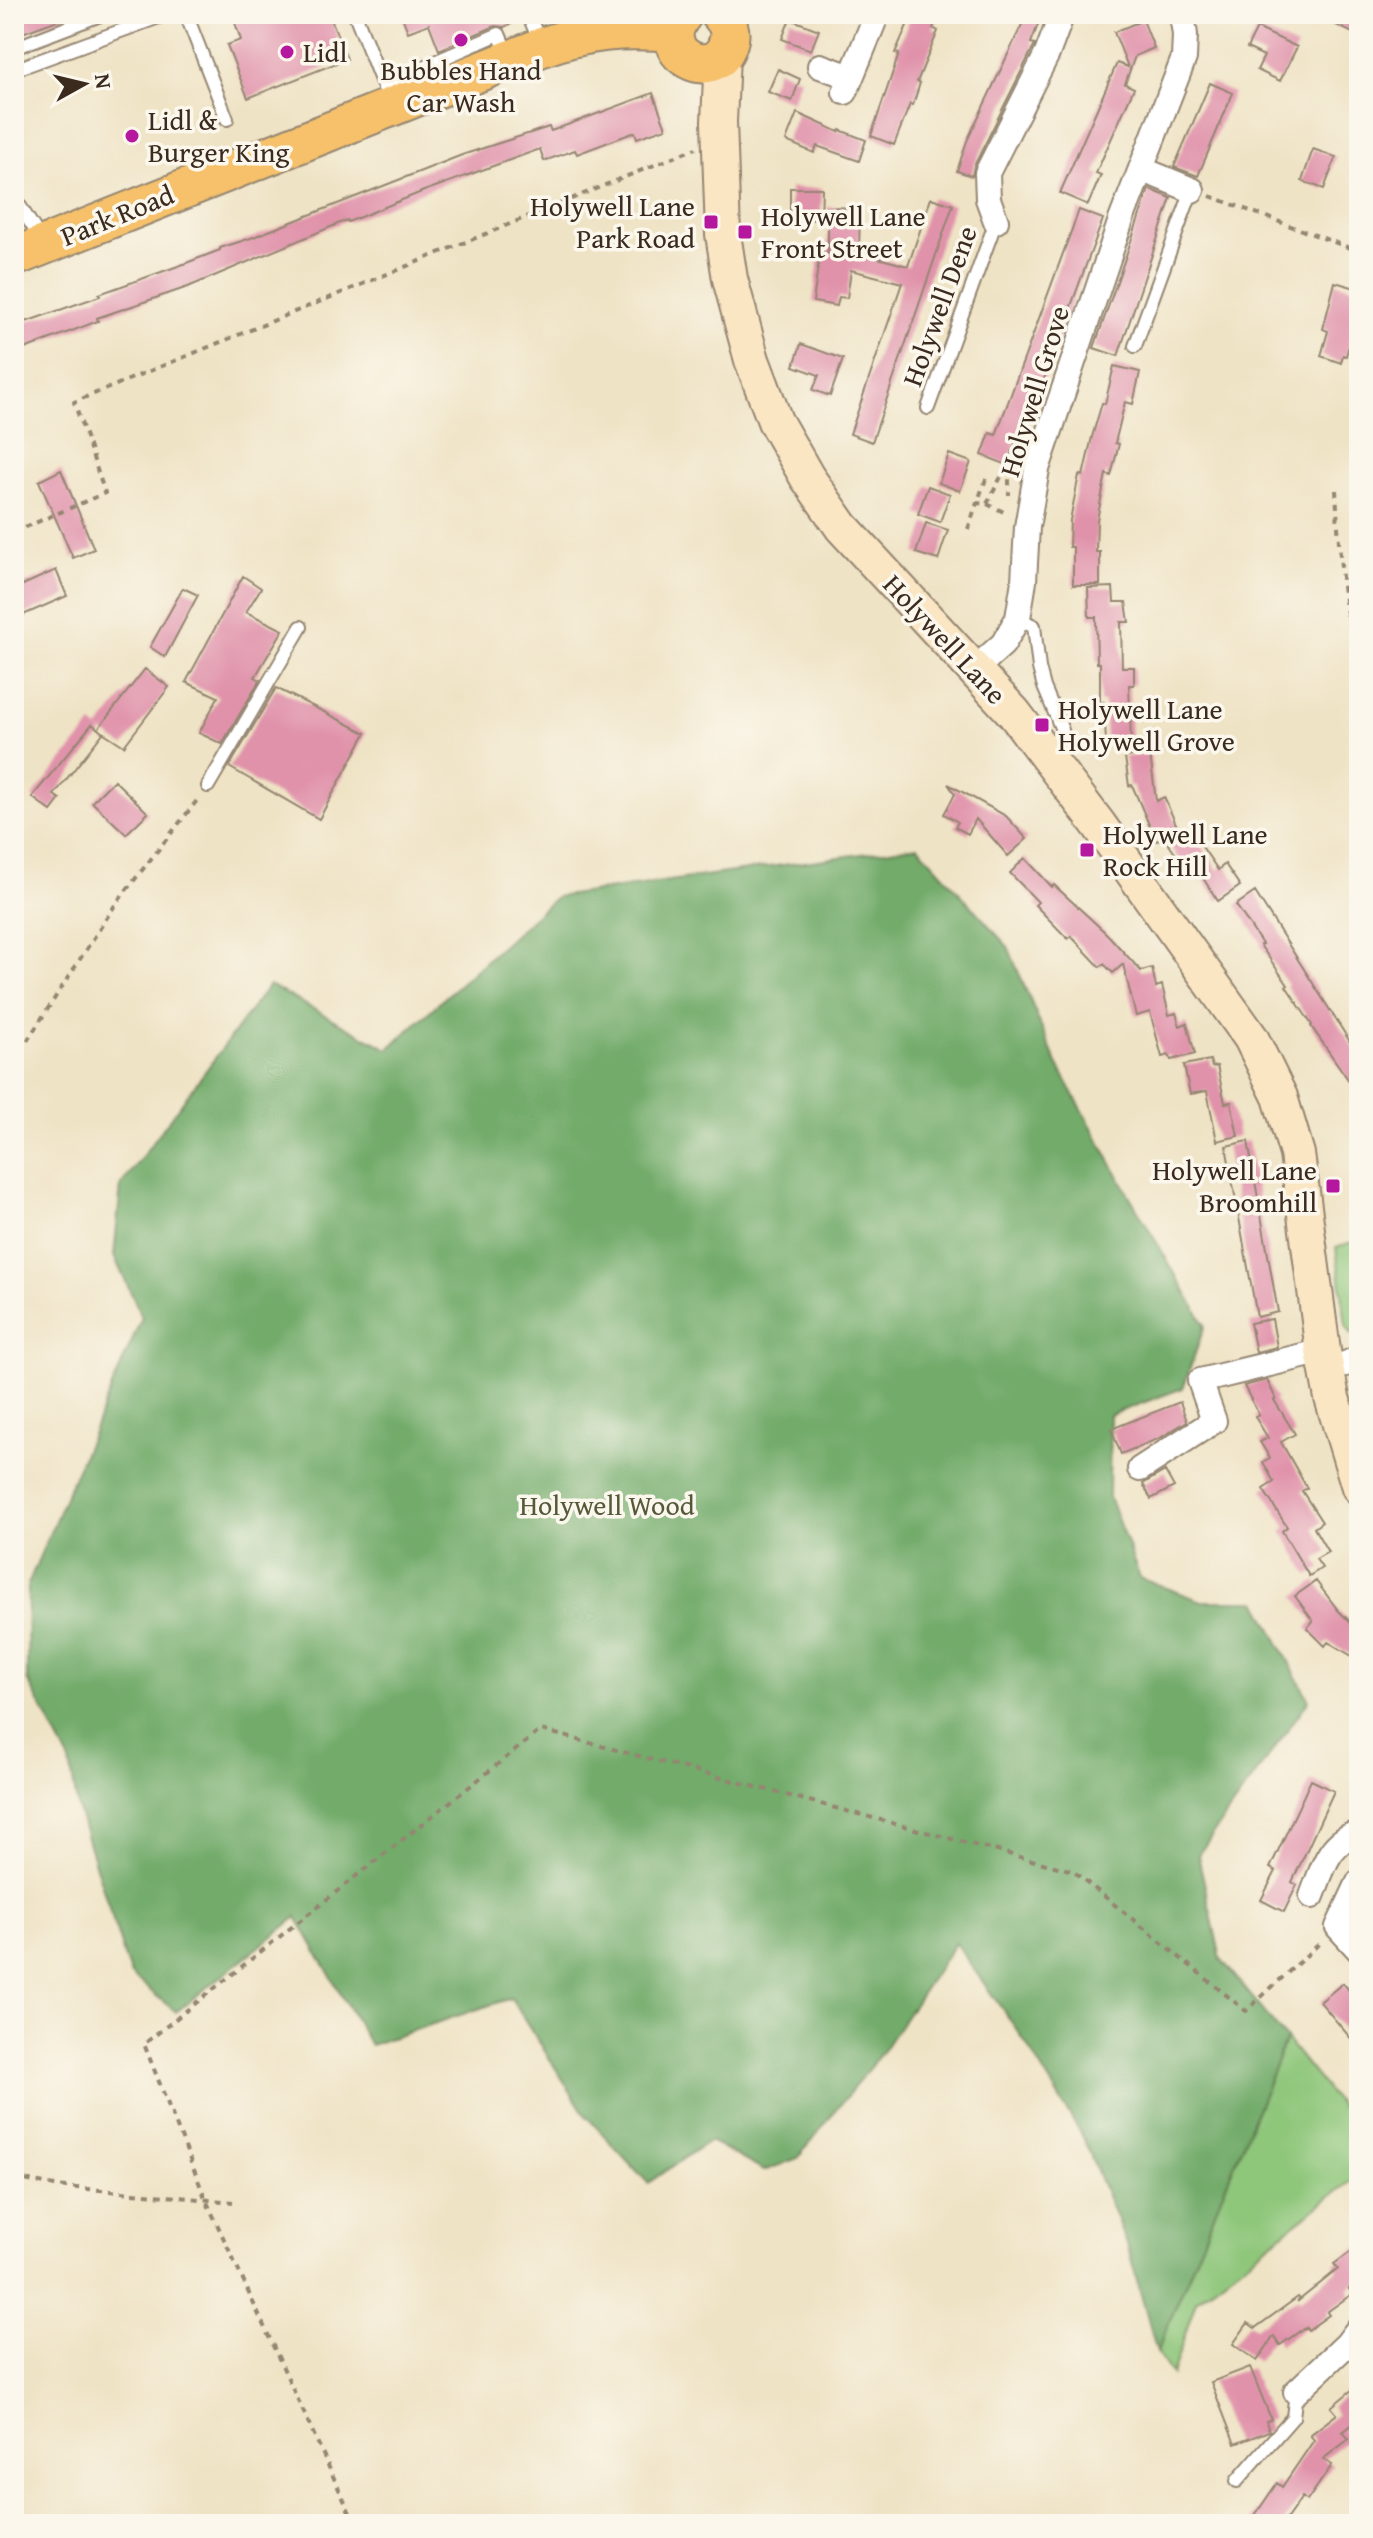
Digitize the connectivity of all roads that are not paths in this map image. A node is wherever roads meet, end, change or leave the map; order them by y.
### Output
1 (103, 14) edge
2 (167, 14) edge
3 (186, 14) edge
4 (355, 14) edge
5 (877, 14) edge
6 (1062, 14) edge
7 (1182, 14) edge
8 (150, 18) edge
9 (706, 30) edge
10 (526, 40) edge
11 (14, 48) edge
12 (820, 66) dead end
13 (14, 70) edge
14 (388, 96) junction
15 (227, 119) dead end
16 (1141, 169) junction
17 (1192, 190) joint
18 (14, 197) edge
19 (996, 221) joint
20 (23, 246) edge
21 (1135, 346) dead end
22 (928, 408) dead end
23 (1018, 618) junction
24 (301, 627) dead end
25 (974, 670) junction
26 (1044, 751) junction
27 (208, 786) road end
28 (1359, 1358) edge
29 (1325, 1361) junction
30 (1140, 1469) dead end
31 (1359, 1487) edge
32 (1359, 1833) edge
33 (1359, 1882) edge
34 (1312, 1896) dead end
35 (1359, 1950) edge
36 (1359, 2328) edge
37 (1296, 2392) joint
38 (1237, 2481) dead end

1 - 11 lane
2 - 8 lane
3 - 15 lane
4 - 14 lane
5 - 12 street
6 - 19 street
7 - 16 street, Holywell Grove
8 - 13 lane
9 - 10 main road, Park Road
9 - 25 main road, Holywell Lane
10 - 14 main road, Park Road
14 - 20 main road, Park Road
16 - 17 street
16 - 23 street, Holywell Grove
17 - 21 lane
18 - 20 lane
19 - 22 lane, Holywell Dene
23 - 25 street, Holywell Grove
23 - 26 lane
24 - 27 lane
25 - 26 main road, Holywell Lane
26 - 29 main road, Holywell Lane
28 - 29 street
29 - 30 street
29 - 31 main road, Holywell Lane
32 - 34 street
33 - 35 street
36 - 37 street
37 - 38 lane

